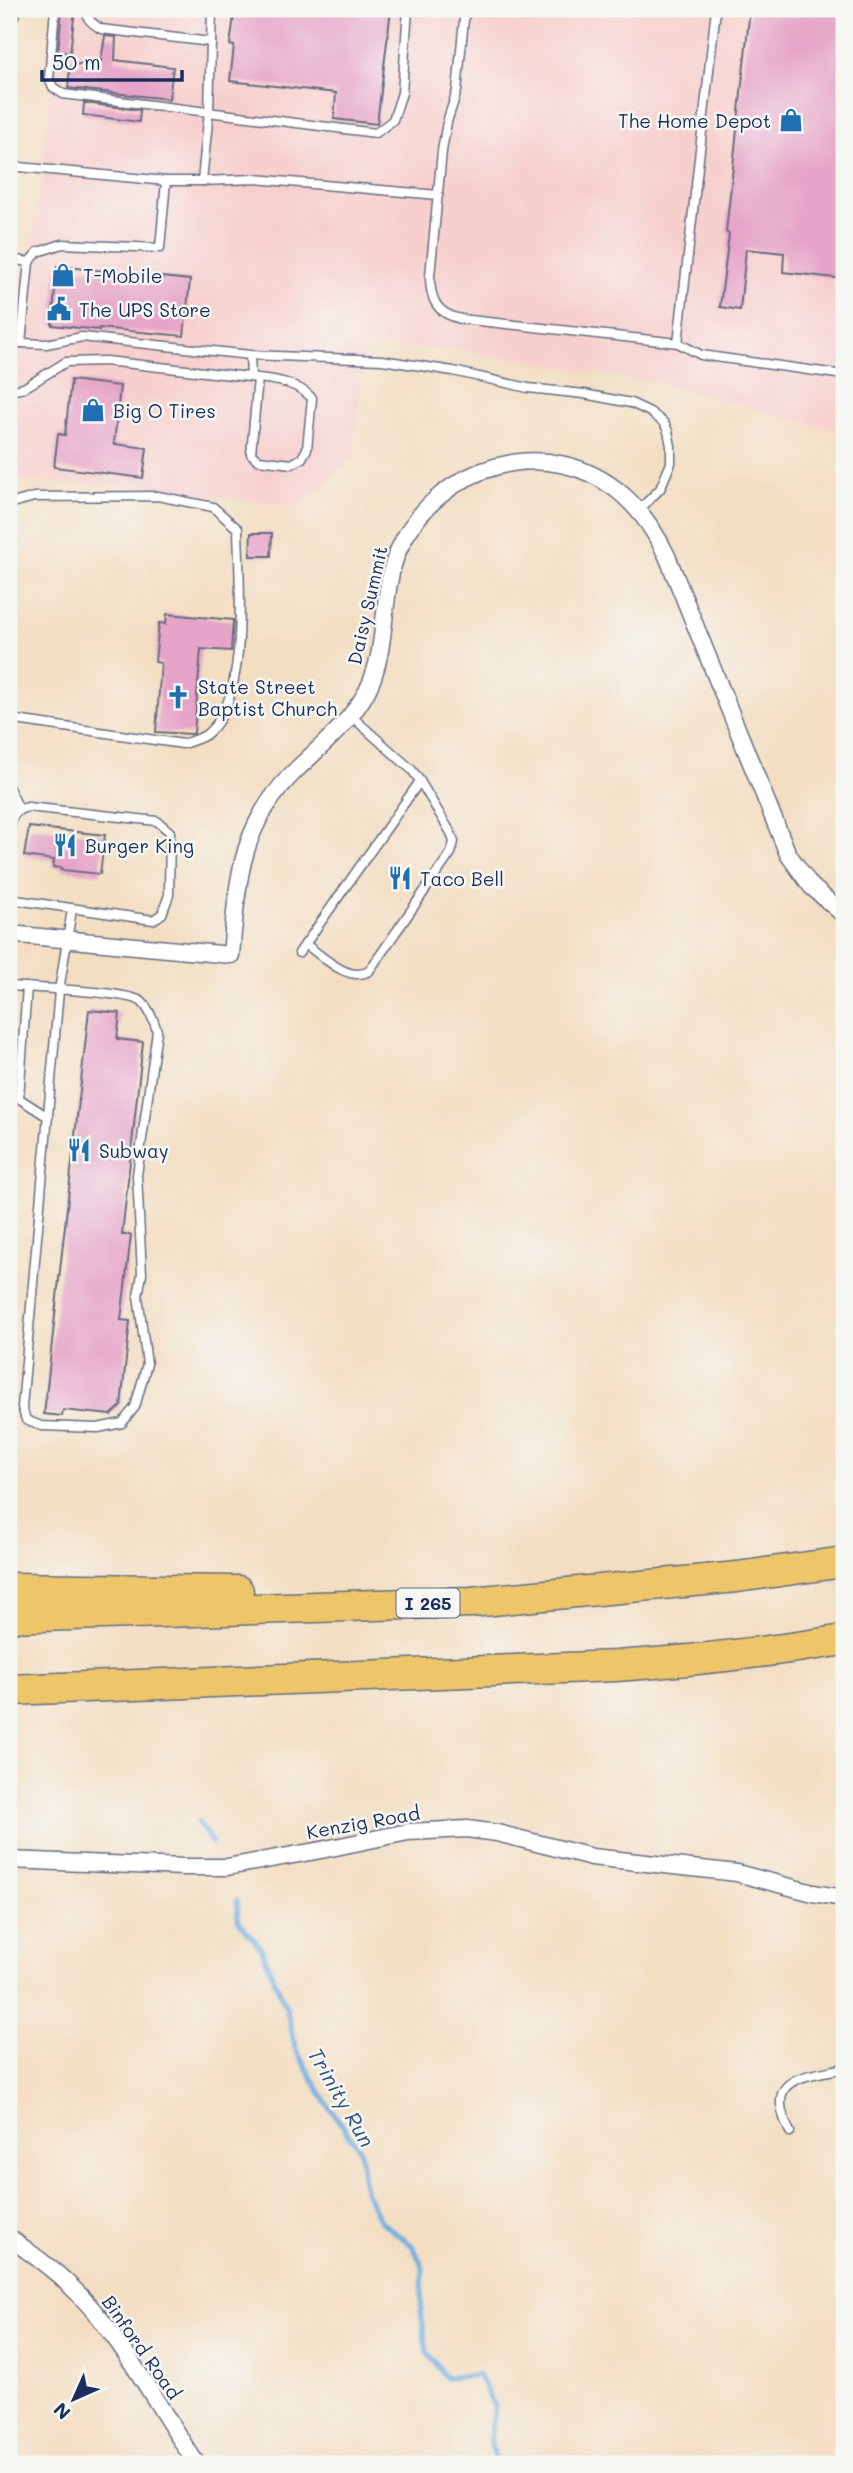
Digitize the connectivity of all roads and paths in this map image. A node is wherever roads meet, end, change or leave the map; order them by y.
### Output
1 (55, 9) edge
2 (87, 9) edge
3 (212, 9) edge
4 (408, 9) edge
5 (465, 9) edge
6 (716, 9) edge
7 (211, 42) junction
8 (209, 111) junction
9 (9, 166) edge
10 (166, 181) junction
11 (202, 181) junction
12 (438, 195) junction
13 (9, 260) edge
14 (29, 262) junction
15 (9, 342) edge
16 (21, 343) junction
17 (678, 343) junction
18 (250, 355) junction
19 (844, 375) edge
20 (254, 377) junction
21 (9, 391) edge
22 (9, 504) edge
23 (638, 511) junction
24 (350, 715) junction
25 (9, 719) edge
26 (420, 781) junction
27 (9, 788) edge
28 (19, 808) junction
29 (9, 835) edge
30 (9, 899) edge
31 (72, 909) junction
32 (844, 915) edge
33 (9, 934) edge
34 (66, 940) junction
35 (305, 944) junction
36 (299, 953) dead end
37 (9, 986) edge
38 (27, 987) junction
39 (59, 991) junction
40 (9, 1092) edge
41 (19, 1098) junction
42 (48, 1117) junction
43 (844, 1562) edge
44 (9, 1588) edge
45 (532, 1597) junction
46 (9, 1616) edge
47 (844, 1640) edge
48 (9, 1690) edge
49 (9, 1860) edge
50 (844, 1898) edge
51 (844, 2068) edge
52 (790, 2132) dead end
53 (9, 2236) edge
54 (197, 2464) edge

1 - 8 lane
2 - 7 lane
3 - 7 lane
4 - 8 lane
5 - 12 lane
6 - 17 lane
7 - 8 lane
8 - 11 lane
9 - 10 lane
10 - 11 lane
10 - 14 lane
11 - 12 lane
12 - 17 lane
13 - 14 lane
14 - 16 lane
15 - 16 lane
16 - 18 lane
17 - 19 lane
18 - 20 lane
18 - 23 lane
20 - 20 lane
20 - 21 lane
22 - 25 lane
23 - 24 street, Daisy Summit
23 - 32 street, Daisy Summit
24 - 26 lane
24 - 34 street, Daisy Summit
26 - 35 lane
26 - 35 lane
27 - 28 lane
28 - 29 lane
28 - 31 lane
30 - 31 lane
31 - 34 lane
33 - 34 street
34 - 39 lane
35 - 36 lane
37 - 38 lane
38 - 39 lane
38 - 41 lane
39 - 42 lane
39 - 42 lane
40 - 41 lane
41 - 42 lane
43 - 45 highway, I 265
44 - 45 highway
45 - 46 highway, I 265
47 - 48 highway
49 - 50 street, Kenzig Road
51 - 52 lane
53 - 54 street, Binford Road

